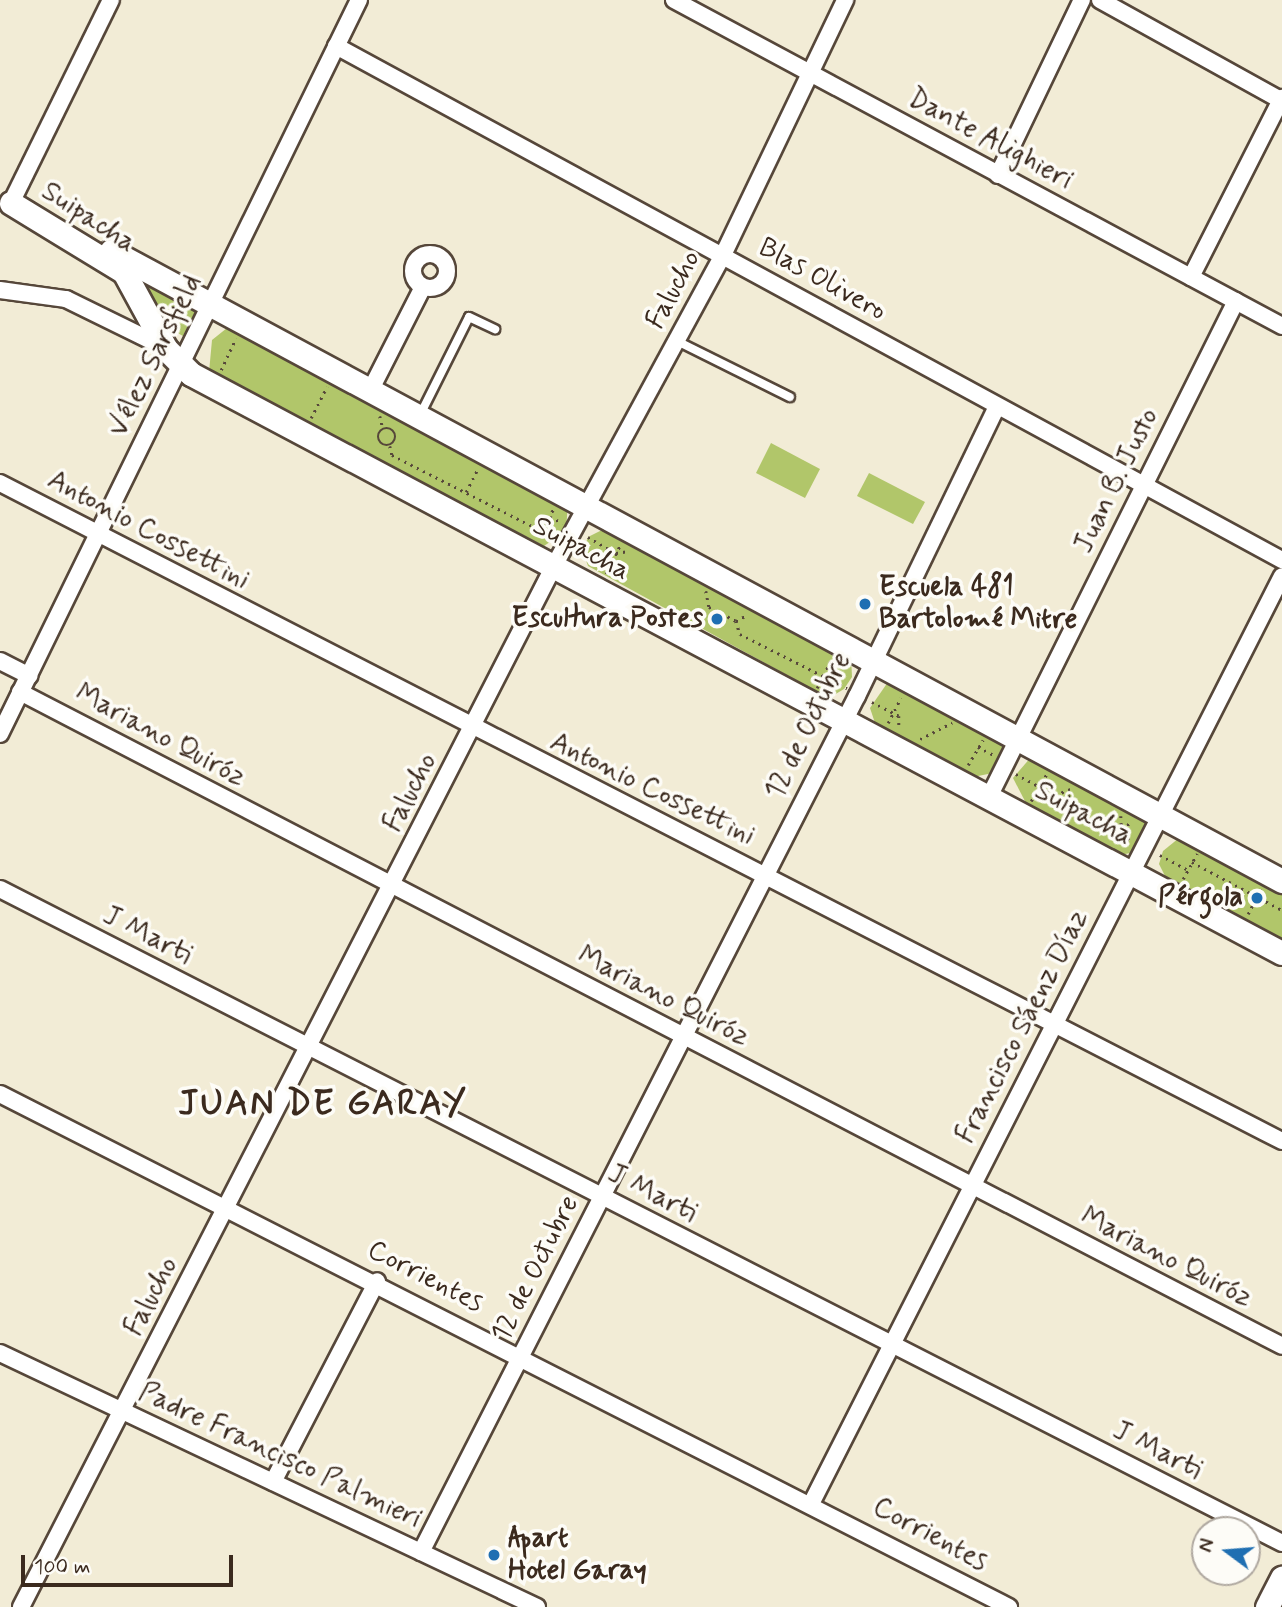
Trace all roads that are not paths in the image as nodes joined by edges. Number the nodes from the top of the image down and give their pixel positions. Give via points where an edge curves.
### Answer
1 (111, 0) edge
2 (359, 0) edge
3 (674, 0) edge
4 (845, 0) edge
5 (1082, 0) edge
6 (1100, 0) edge
7 (336, 46) junction
8 (808, 74) junction
9 (1282, 100) edge
10 (998, 175) junction
11 (6, 200) edge
12 (723, 255) junction
13 (1191, 276) junction
14 (423, 287) dead end
15 (0, 290) edge
16 (1236, 301) junction
17 (212, 303) junction
18 (1280, 320) edge
19 (495, 329) dead end
20 (677, 341) junction
21 (173, 356) junction
22 (371, 389) junction
23 (790, 397) dead end
24 (996, 408) junction
25 (419, 416) junction
26 (0, 483) edge
27 (1142, 487) junction
28 (590, 508) junction
29 (98, 535) junction
30 (1282, 560) edge
31 (552, 568) junction
32 (1282, 576) edge
33 (0, 661) edge
34 (869, 661) junction
35 (29, 676) junction
36 (20, 692) junction
37 (844, 721) junction
38 (472, 730) junction
39 (0, 734) edge
40 (1021, 738) junction
41 (989, 797) junction
42 (1162, 815) junction
43 (1132, 874) junction
44 (765, 876) junction
45 (1274, 881) edge
46 (393, 888) junction
47 (0, 890) edge
48 (1282, 953) edge
49 (1055, 1021) junction
50 (680, 1035) junction
51 (310, 1050) junction
52 (0, 1094) edge
53 (1282, 1141) edge
54 (970, 1188) junction
55 (602, 1198) junction
56 (228, 1208) junction
57 (377, 1281) junction
58 (890, 1346) junction
59 (1282, 1346) edge
60 (0, 1353) edge
61 (520, 1356) junction
62 (123, 1410) junction
63 (273, 1482) junction
64 (812, 1502) junction
65 (1282, 1543) edge
66 (421, 1552) junction
67 (1282, 1578) edge
68 (21, 1607) edge
69 (537, 1607) edge
70 (1009, 1607) edge
71 (1267, 1607) edge

1 - 11 street
2 - 7 street, Vélez Sarsfield
3 - 8 street, Dante Alighieri
4 - 8 street, Falucho
5 - 10 street
6 - 9 street
7 - 12 street, Blas Olivero
7 - 17 street, Vélez Sarsfield
8 - 10 street, Dante Alighieri
8 - 12 street, Falucho
9 - 13 street
10 - 13 street, Dante Alighieri
11 - 17 street, Suipacha
11 - 21 street, Suipacha via 124,272
12 - 20 street, Falucho
12 - 24 street, Blas Olivero
13 - 16 street, Dante Alighieri
14 - 22 street
15 - 21 street via 66,299 141,330
16 - 18 street, Dante Alighieri
16 - 27 street, Juan B. Justo
17 - 21 street, Vélez Sarsfield
17 - 22 street, Suipacha
19 - 25 lane via 470,317
20 - 23 lane
20 - 28 street, Falucho
21 - 29 street, Vélez Sarsfield
21 - 31 street, Suipacha
22 - 25 street, Suipacha
24 - 27 street, Blas Olivero
24 - 34 street, 12 de Octubre
25 - 28 street, Suipacha
26 - 29 street, Antonio Cossettini
27 - 30 street, Blas Olivero
27 - 40 street, Juan B. Justo
28 - 31 street, Falucho
28 - 34 street, Suipacha
29 - 35 street, Vélez Sarsfield
29 - 38 street, Antonio Cossettini
31 - 37 street, Suipacha
31 - 38 street, Falucho
32 - 42 street, Francisco Sáenz Díaz
33 - 35 street
34 - 37 street, 12 de Octubre
34 - 40 street, Suipacha via 983,732
35 - 36 street, Vélez Sarsfield
36 - 39 street, Vélez Sarsfield
36 - 46 street, Mariano Quiróz
37 - 41 street, Suipacha
37 - 44 street, 12 de Octubre
38 - 44 street, Antonio Cossettini
38 - 46 street, Falucho
40 - 41 street, Juan B. Justo
40 - 42 street, Suipacha
41 - 43 street, Suipacha
42 - 43 street, Francisco Sáenz Díaz
42 - 45 street, Suipacha
43 - 48 street, Suipacha
43 - 49 street, Francisco Sáenz Díaz
44 - 49 street, Antonio Cossettini
44 - 50 street, 12 de Octubre
46 - 50 street, Mariano Quiróz
46 - 51 street, Falucho
47 - 51 street, J Marti
49 - 53 street, Antonio Cossettini
49 - 54 street, Francisco Sáenz Díaz
50 - 54 street, Mariano Quiróz
50 - 55 street, 12 de Octubre
51 - 55 street, J Marti
51 - 56 street, Falucho
52 - 56 street, Corrientes
54 - 58 street, Francisco Sáenz Díaz
54 - 59 street, Mariano Quiróz
55 - 58 street, J Marti
55 - 61 street, 12 de Octubre
56 - 57 street, Corrientes
56 - 62 street, Falucho
57 - 61 street, Corrientes
57 - 63 street
58 - 64 street, Francisco Sáenz Díaz
58 - 65 street, J Marti
60 - 62 street, Padre Francisco Palmieri
61 - 64 street, Corrientes
61 - 66 street, 12 de Octubre
62 - 63 street, Padre Francisco Palmieri
62 - 68 street, Falucho
63 - 66 street, Padre Francisco Palmieri
64 - 70 street, Corrientes
66 - 69 street, Padre Francisco Palmieri
67 - 71 street

